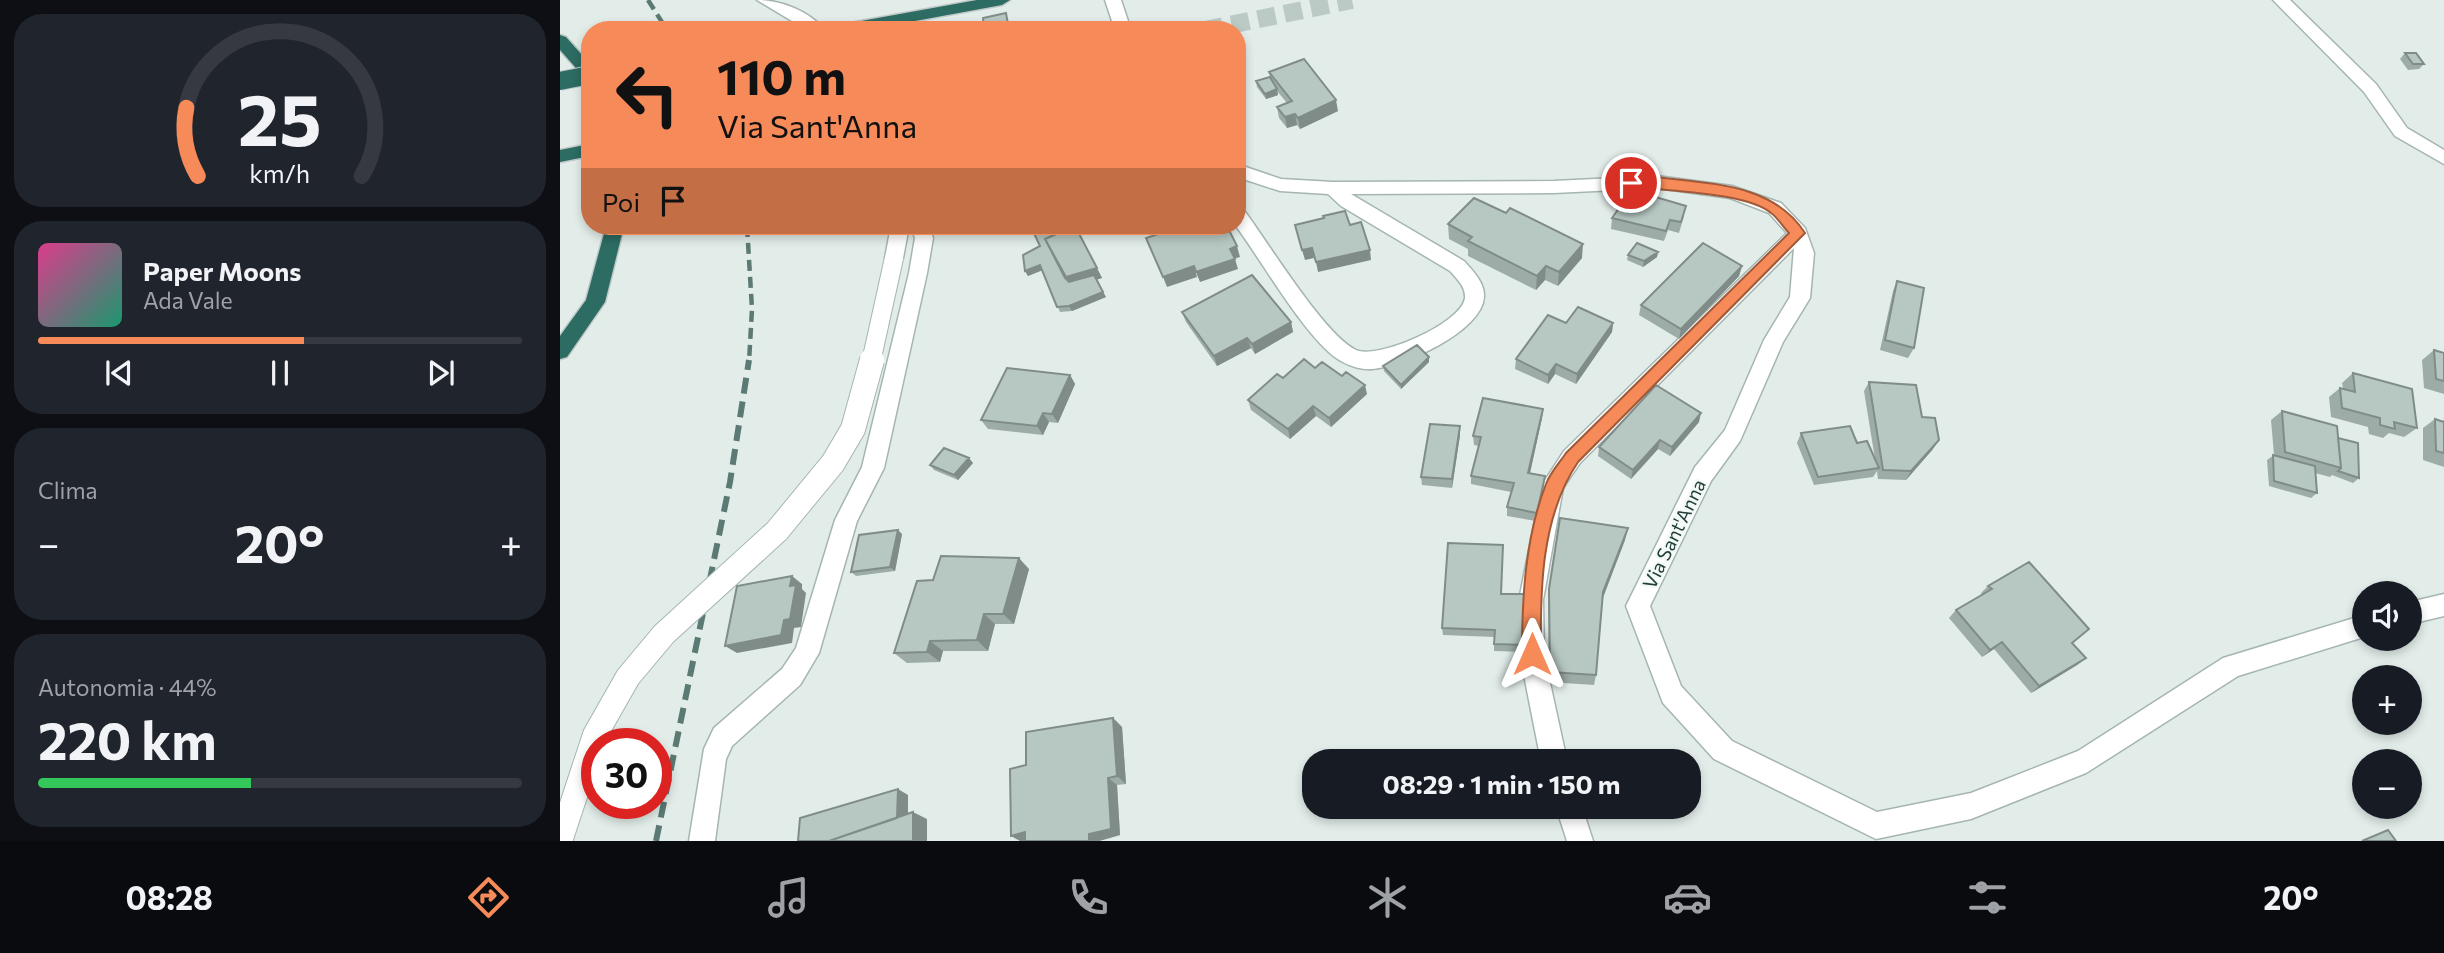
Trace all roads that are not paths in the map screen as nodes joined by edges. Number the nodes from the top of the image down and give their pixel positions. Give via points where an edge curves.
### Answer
1 (765, 0) edge
2 (1002, 0) edge
3 (1113, 0) edge
4 (2281, 0) edge
5 (806, 21) edge
6 (888, 21) edge
7 (1120, 21) edge
8 (560, 40) edge
9 (581, 64) edge
10 (581, 77) edge
11 (560, 81) edge
12 (581, 152) edge
13 (560, 156) edge
14 (2444, 158) edge
15 (1246, 173) edge
16 (1333, 188) junction
17 (1246, 227) edge
18 (1798, 233) junction
19 (613, 235) edge
20 (898, 235) edge
21 (923, 235) edge
22 (560, 351) edge
23 (2444, 605) edge
24 (2422, 611) edge
25 (2352, 630) edge
26 (1552, 749) edge
27 (1573, 819) edge
28 (560, 841) edge
29 (702, 841) edge
30 (1580, 841) edge

1 - 5 street
2 - 6 highway
3 - 7 street
4 - 14 street via 2370,88 2402,132
8 - 9 highway
10 - 11 highway, bridge
12 - 13 highway
15 - 16 street via 1280,185
16 - 17 street via 1472,279 1472,306 1462,324 1374,362 1360,360 1341,351 1322,333
16 - 18 street via 1657,182 1732,192 1775,208
18 - 25 street, Via Sant'Anna via 1805,253 1800,298 1774,340 1733,435 1703,474 1638,607 1672,694 1723,750 1876,826 1971,806 2073,765 2232,666
18 - 26 street via 1572,457 1553,485 1531,600 1532,654
19 - 22 highway via 596,302
20 - 28 street, bridge via 853,429 833,463 777,531 664,634 628,677 595,735
21 - 29 street via 900,366 873,468 846,520 807,653 791,677 723,737 713,758
23 - 24 street
27 - 30 street

